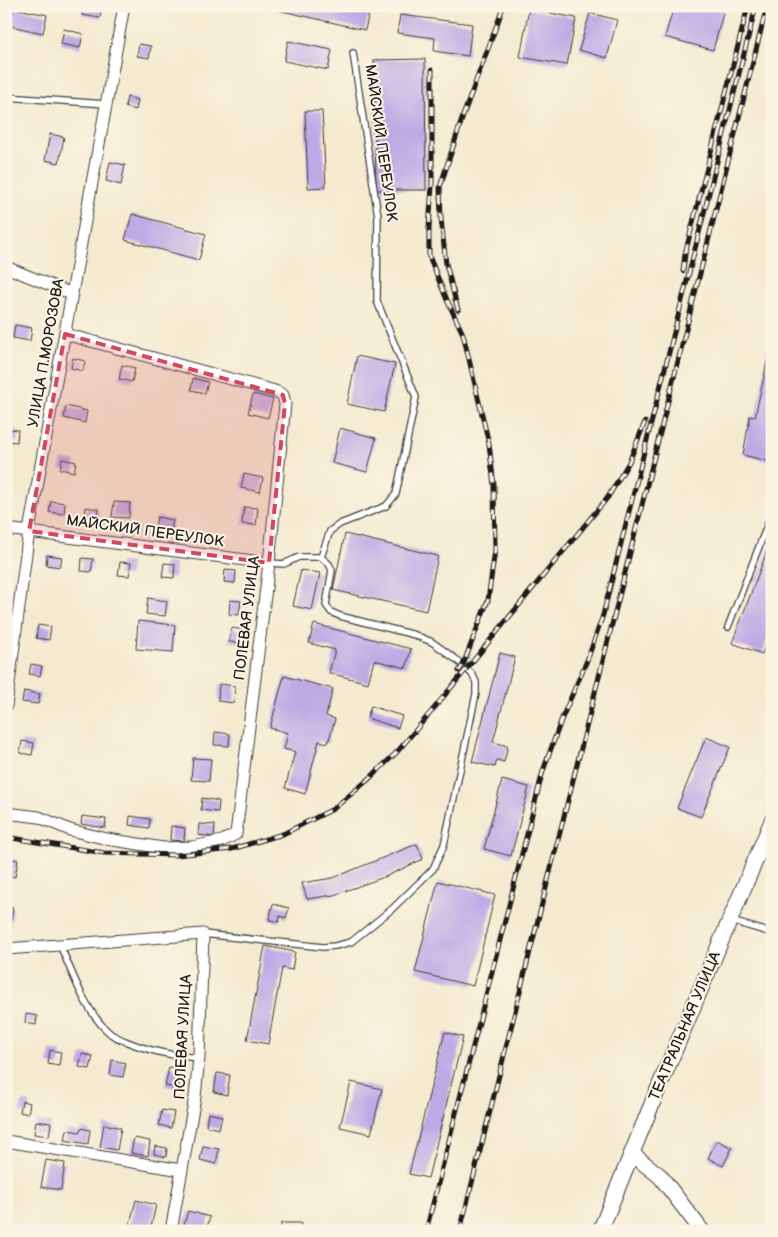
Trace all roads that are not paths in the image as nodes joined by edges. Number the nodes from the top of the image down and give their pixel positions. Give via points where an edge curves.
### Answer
1 (124, 6) edge
2 (353, 53) dead end
3 (6, 97) edge
4 (106, 104) junction
5 (6, 267) edge
6 (72, 294) junction
7 (65, 334) junction
8 (772, 513) edge
9 (6, 528) edge
10 (29, 531) junction
11 (321, 557) junction
12 (268, 563) junction
13 (728, 627) dead end
14 (6, 706) edge
15 (6, 813) edge
16 (772, 821) edge
17 (730, 920) junction
18 (772, 933) edge
19 (203, 934) junction
20 (60, 945) junction
21 (6, 949) edge
22 (199, 1058) junction
23 (6, 1140) edge
24 (632, 1154) junction
25 (182, 1170) junction
26 (171, 1231) edge
27 (600, 1231) edge
28 (702, 1231) edge

1 - 4 street, УЛИЦА П.МОРОЗОВА
2 - 11 lane, МАЙСКИЙ ПЕРЕУЛОК via 378,216 377,301 416,397 396,494 386,506 330,531
3 - 4 lane
4 - 6 street, УЛИЦА П.МОРОЗОВА
5 - 6 street
6 - 7 street, УЛИЦА П.МОРОЗОВА
7 - 10 street, УЛИЦА П.МОРОЗОВА
7 - 12 street, ПОЛЕВАЯ УЛИЦА via 283,395 286,404
8 - 13 lane
9 - 10 street, МАЙСКИЙ ПЕРЕУЛОК
10 - 12 street, МАЙСКИЙ ПЕРЕУЛОК
10 - 14 street, УЛИЦА П.МОРОЗОВА
11 - 12 lane, МАЙСКИЙ ПЕРЕУЛОК via 299,557 284,564
11 - 19 lane via 332,570 326,605 331,612 432,642 467,669 476,682 444,845 433,869 392,909 351,942 322,948
12 - 15 street, ПОЛЕВАЯ УЛИЦА via 236,834 222,841 192,847 163,848 107,840 70,830 40,817
16 - 17 main road, ТЕАТРАЛЬНАЯ УЛИЦА
17 - 18 lane
17 - 24 main road, ТЕАТРАЛЬНАЯ УЛИЦА
19 - 20 street
19 - 22 street, ПОЛЕВАЯ УЛИЦА
20 - 21 street
20 - 22 lane via 93,1014 112,1035 143,1049
22 - 25 street, ПОЛЕВАЯ УЛИЦА via 196,1097
23 - 25 street
24 - 27 main road, ТЕАТРАЛЬНАЯ УЛИЦА
24 - 28 main road via 660,1176
25 - 26 street, ПОЛЕВАЯ УЛИЦА

